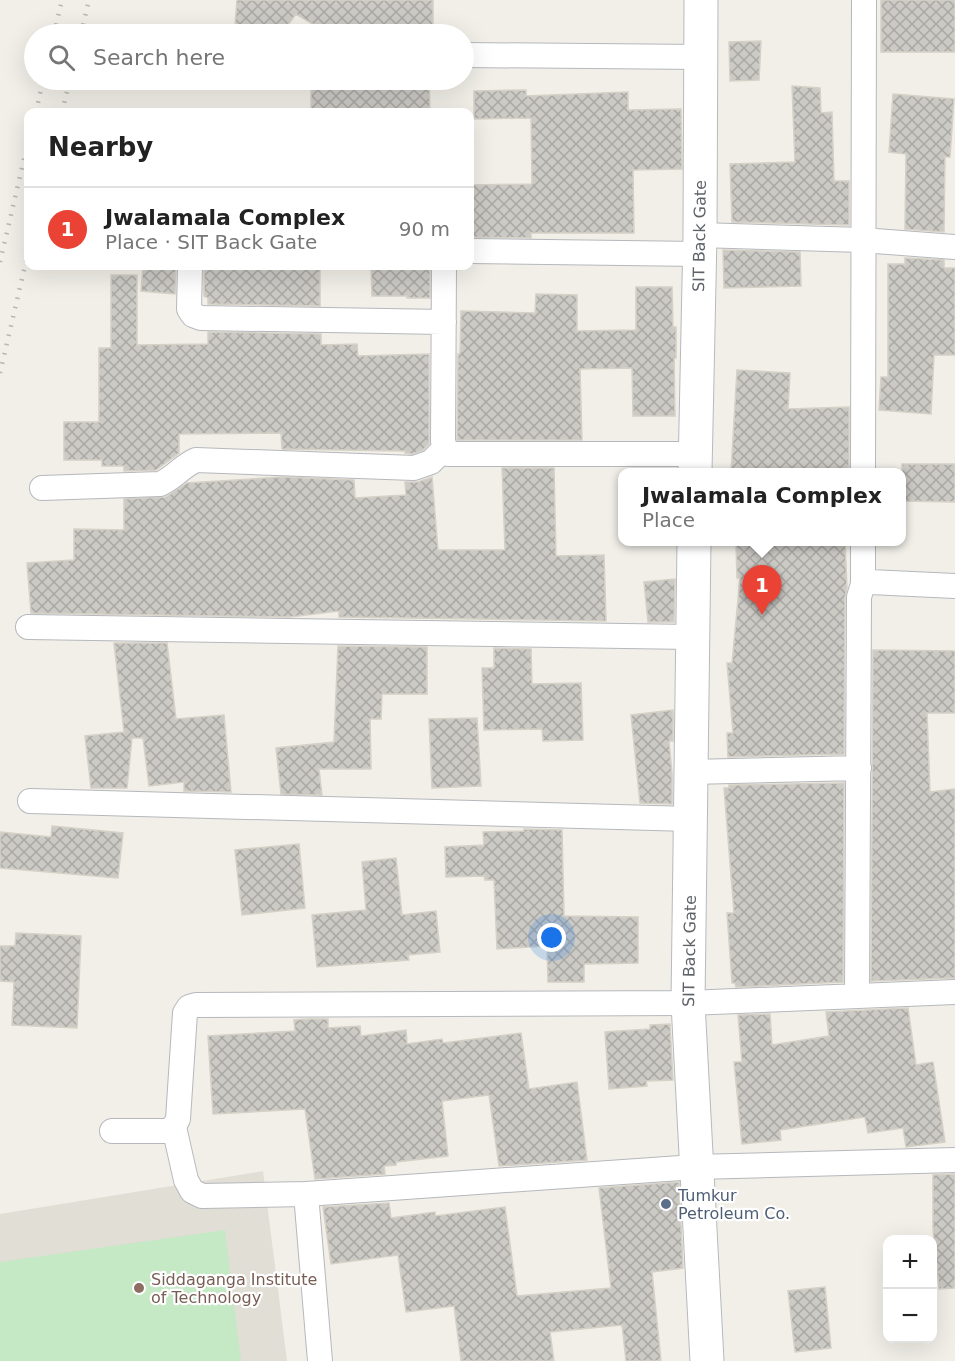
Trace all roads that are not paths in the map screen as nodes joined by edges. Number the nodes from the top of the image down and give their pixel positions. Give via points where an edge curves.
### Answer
1 (701, 0) edge
2 (864, 0) edge
3 (474, 55) edge
4 (701, 57) junction
5 (862, 240) junction
6 (699, 245) junction
7 (955, 247) edge
8 (474, 251) edge
9 (190, 270) edge
10 (444, 270) edge
11 (444, 322) junction
12 (444, 448) junction
13 (696, 463) edge
14 (863, 468) edge
15 (42, 488) dead end
16 (694, 546) edge
17 (863, 546) edge
18 (863, 584) junction
19 (955, 586) edge
20 (28, 627) dead end
21 (692, 637) junction
22 (859, 768) junction
23 (690, 772) junction
24 (30, 801) dead end
25 (690, 819) junction
26 (955, 992) edge
27 (857, 995) junction
28 (687, 1003) junction
29 (174, 1127) junction
30 (112, 1131) dead end
31 (955, 1160) edge
32 (695, 1167) junction
33 (306, 1194) junction
34 (320, 1361) edge
35 (707, 1361) edge

1 - 4 street, SIT Back Gate
2 - 5 street
3 - 4 street
4 - 6 street, SIT Back Gate
5 - 6 street
5 - 7 street
5 - 14 street
6 - 8 street
6 - 13 street, SIT Back Gate
9 - 11 street via 189,309 201,318
10 - 11 street
11 - 12 street
12 - 13 street via 449,454
12 - 15 street via 431,462 414,468 196,460 160,484
16 - 21 street, SIT Back Gate
17 - 18 street
18 - 19 street
18 - 22 street via 859,597
20 - 21 street
21 - 23 street, SIT Back Gate
22 - 23 street
22 - 27 street
23 - 25 street, SIT Back Gate
24 - 25 street
25 - 28 street, SIT Back Gate
26 - 27 street
27 - 28 street
28 - 29 street via 196,1005 184,1013 178,1119
28 - 32 street, SIT Back Gate
29 - 30 street via 167,1131
29 - 33 street via 192,1191 202,1196
31 - 32 street
32 - 33 street
32 - 35 street, SIT Back Gate
33 - 34 street

